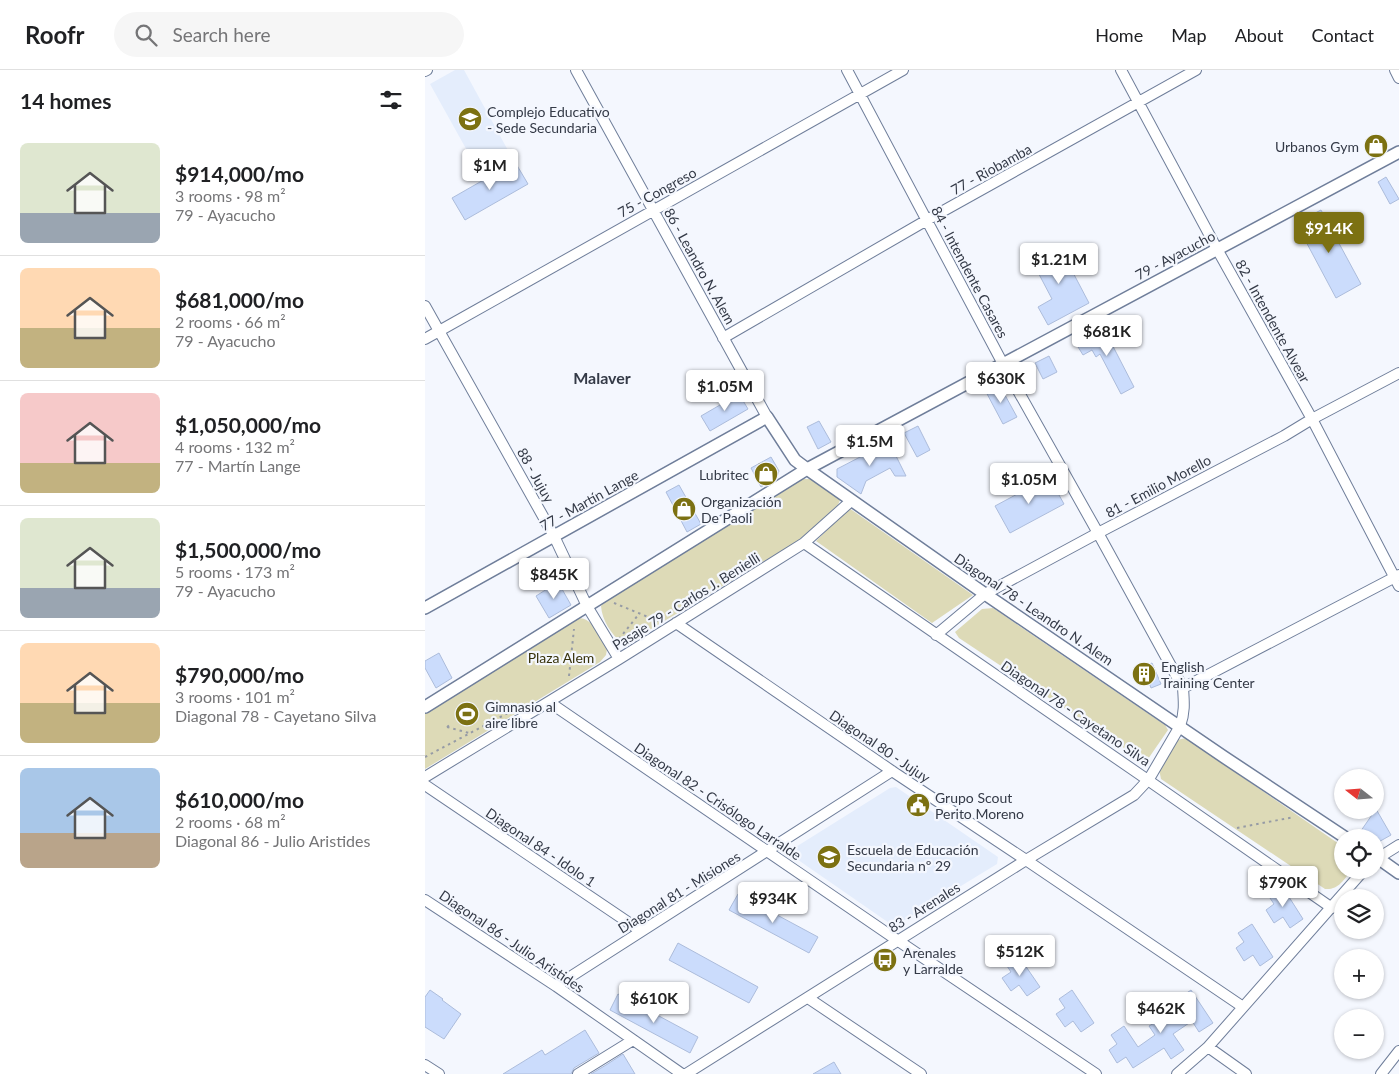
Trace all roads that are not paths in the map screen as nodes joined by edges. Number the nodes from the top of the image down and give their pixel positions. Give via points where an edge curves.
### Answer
1 (576, 70) edge
2 (847, 70) edge
3 (903, 70) edge
4 (1121, 70) edge
5 (1196, 70) edge
6 (1395, 70) edge
7 (1399, 78) edge
8 (860, 94) junction
9 (1138, 102) junction
10 (1399, 152) edge
11 (653, 210) junction
12 (927, 220) junction
13 (1217, 249) junction
14 (425, 306) edge
15 (439, 331) junction
16 (723, 338) junction
17 (425, 339) edge
18 (1003, 364) junction
19 (1399, 373) edge
20 (767, 417) junction
21 (1311, 419) junction
22 (807, 469) junction
23 (851, 500) junction
24 (1098, 533) junction
25 (554, 536) junction
26 (805, 542) junction
27 (1398, 580) edge
28 (985, 594) junction
29 (587, 606) junction
30 (425, 608) edge
31 (676, 623) junction
32 (936, 635) junction
33 (619, 660) junction
34 (1183, 688) junction
35 (549, 702) junction
36 (425, 707) edge
37 (1180, 726) junction
38 (892, 771) junction
39 (425, 777) edge
40 (1149, 779) junction
41 (425, 785) edge
42 (1334, 831) edge
43 (1399, 845) edge
44 (768, 852) junction
45 (1384, 853) edge
46 (1026, 860) junction
47 (1384, 863) edge
48 (1399, 873) edge
49 (1356, 879) edge
50 (425, 900) edge
51 (1332, 908) junction
52 (641, 932) junction
53 (897, 940) junction
54 (556, 986) junction
55 (808, 998) junction
56 (1243, 1007) junction
57 (633, 1040) junction
58 (1208, 1047) junction
59 (1399, 1051) edge
60 (425, 1065) edge
61 (439, 1074) edge
62 (578, 1074) edge
63 (682, 1074) edge
64 (686, 1074) edge
65 (921, 1074) edge
66 (1096, 1074) edge
67 (1177, 1074) edge
68 (1246, 1074) edge
69 (1381, 1074) edge

1 - 11 street, 86 - Leandro N. Alem
2 - 8 street, 84 - Intendente Casares
3 - 8 street, 75 - Congreso
4 - 9 street, 82 - Intendente Alvear
5 - 9 street, 77 - Riobamba
6 - 7 street
8 - 11 street, 75 - Congreso
8 - 12 street, 84 - Intendente Casares
9 - 12 street, 77 - Riobamba
9 - 13 street, 82 - Intendente Alvear
10 - 13 street, 79 - Ayacucho
11 - 15 street, 75 - Congreso
11 - 16 street, 86 - Leandro N. Alem
12 - 16 street, 77 - Riobamba
12 - 18 street, 84 - Intendente Casares
13 - 18 street, 79 - Ayacucho
13 - 21 street, 82 - Intendente Alvear
14 - 15 street, 88 - Jujuy
15 - 17 street, 75 - Congreso
15 - 25 street, 88 - Jujuy
16 - 20 street, 86 - Leandro N. Alem
18 - 22 street, 79 - Ayacucho
18 - 24 street, 84 - Intendente Casares
19 - 21 street, 81 - Emilio Morello
20 - 22 street, 86 - Leandro N. Alem via 795,460
20 - 25 street, 77 - Martín Lange
21 - 24 street, 81 - Emilio Morello
21 - 27 street, 82 - Intendente Alvear
22 - 23 street, Diagonal 78 - Leandro N. Alem
22 - 29 street, 79 - Ayacucho
23 - 26 street, Pasaje 79 - Carlos J. Benielli
23 - 28 street, Diagonal 78 - Leandro N. Alem
24 - 28 street, 81 - Emilio Morello
24 - 34 street, 84 - Intendente Casares
25 - 29 street, 88 - Jujuy
25 - 30 street, 77 - Martín Lange
26 - 31 street, Pasaje 79 - Carlos J. Benielli
26 - 32 street, Diagonal 78 - Cayetano Silva
27 - 34 street
28 - 32 street, 81 - Emilio Morello
28 - 37 street, Diagonal 78 - Leandro N. Alem
29 - 33 street, 88 - Jujuy
29 - 36 street, 79 - Ayacucho
31 - 33 street, Pasaje 79 - Carlos J. Benielli
31 - 38 street, Diagonal 80 - Jujuy
32 - 40 street, Diagonal 78 - Cayetano Silva
33 - 35 street, Pasaje 79 - Carlos J. Benielli
34 - 37 street, 84 - Intendente Casares via 1185,706
35 - 39 street, Pasaje 79 - Carlos J. Benielli
35 - 44 street, Diagonal 82 - Crisólogo Larralde
37 - 40 street, 83 - Arenales
37 - 42 street, Diagonal 78 - Leandro N. Alem
38 - 44 street, Diagonal 81 - Misiones
38 - 46 street, Diagonal 80 - Jujuy
40 - 46 street, 83 - Arenales via 1134,795
40 - 51 street, Diagonal 78 - Cayetano Silva
41 - 52 street, Diagonal 84 - Idolo 1
43 - 45 street
44 - 52 street, Diagonal 81 - Misiones
44 - 53 street, Diagonal 82 - Crisólogo Larralde
46 - 53 street, 83 - Arenales
46 - 56 street, Diagonal 80 - Jujuy
47 - 48 street
49 - 51 street
50 - 54 street, Diagonal 86 - Julio Aristides
51 - 56 street
52 - 54 street, Diagonal 81 - Misiones
53 - 55 street, 83 - Arenales
53 - 66 street, Diagonal 82 - Crisólogo Larralde
54 - 57 street, Diagonal 86 - Julio Aristides
55 - 64 street, 83 - Arenales
55 - 65 street
56 - 58 street
57 - 62 street
57 - 63 street, Diagonal 86 - Julio Aristides
58 - 67 street
58 - 68 street
59 - 69 street
60 - 61 street

